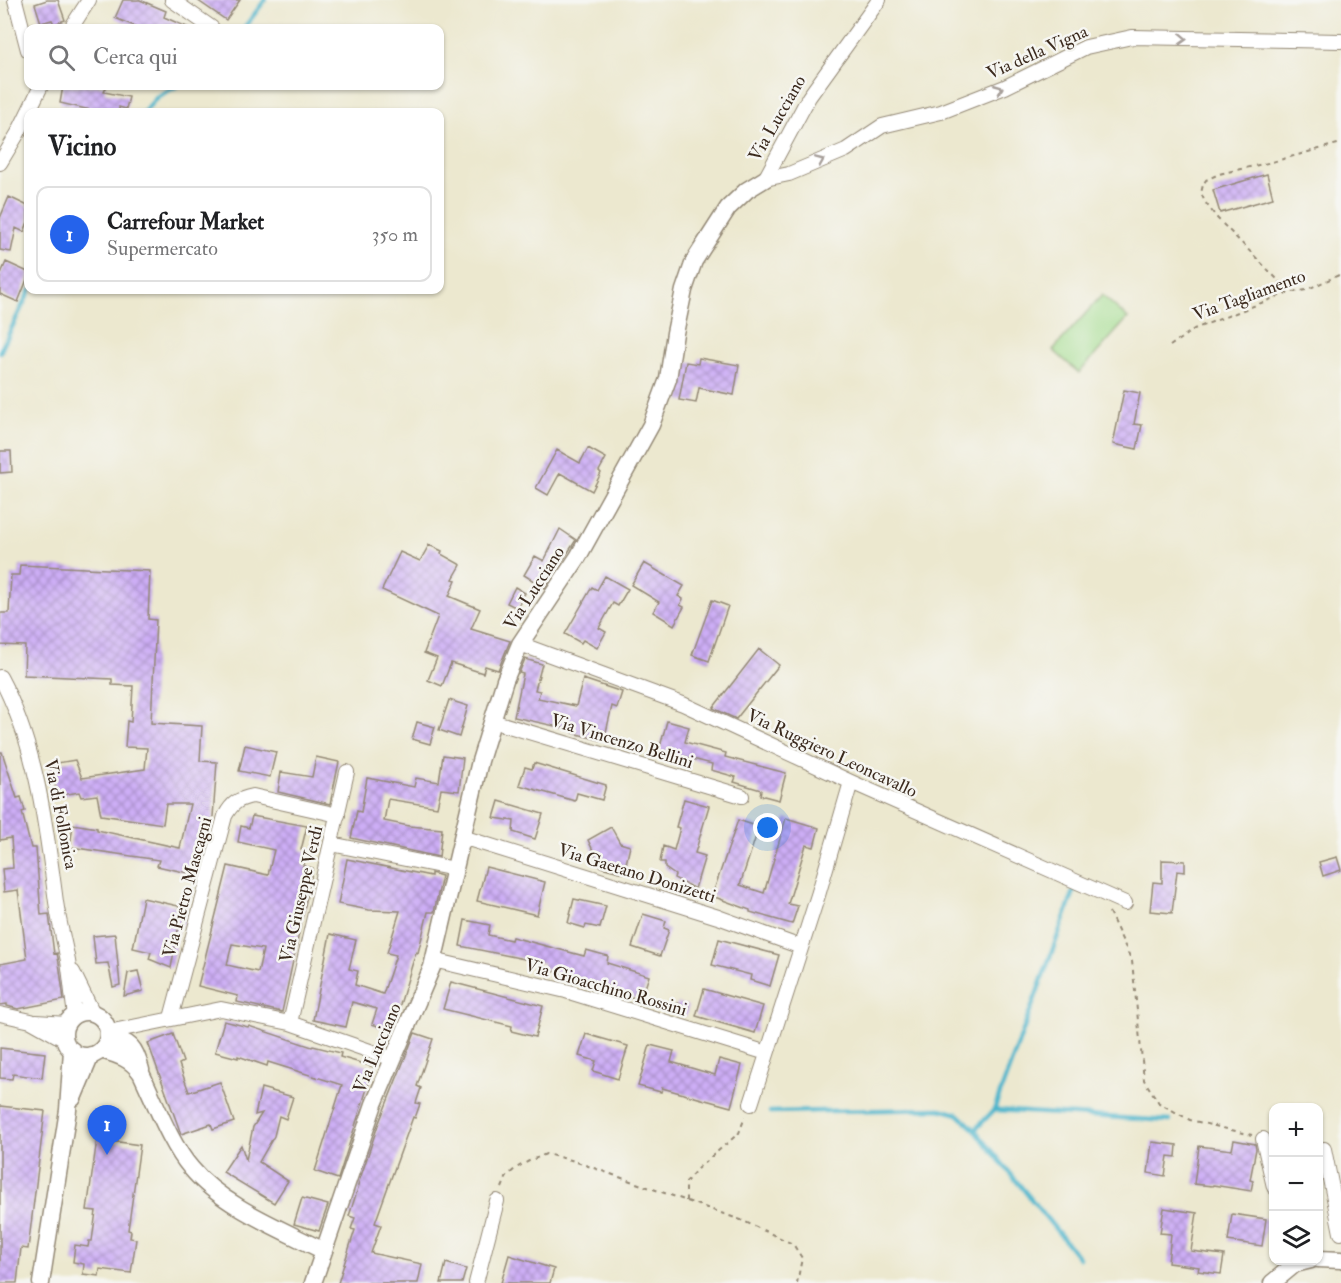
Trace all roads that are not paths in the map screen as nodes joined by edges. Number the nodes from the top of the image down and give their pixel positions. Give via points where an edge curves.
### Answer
1 (15, 0) edge
2 (89, 0) edge
3 (172, 0) edge
4 (879, 0) edge
5 (74, 24) edge
6 (206, 24) edge
7 (24, 35) edge
8 (1341, 41) edge
9 (38, 90) edge
10 (29, 108) edge
11 (24, 120) edge
12 (0, 163) edge
13 (765, 179) junction
14 (520, 644) junction
15 (0, 677) edge
16 (492, 721) junction
17 (347, 772) dead end
18 (850, 782) junction
19 (742, 796) dead end
20 (338, 815) junction
21 (462, 837) junction
22 (331, 844) junction
23 (455, 869) junction
24 (1125, 903) dead end
25 (801, 947) junction
26 (434, 960) junction
27 (68, 962) junction
28 (93, 1013) junction
29 (0, 1014) edge
30 (171, 1018) junction
31 (290, 1023) junction
32 (70, 1032) junction
33 (102, 1043) junction
34 (767, 1053) junction
35 (393, 1059) junction
36 (751, 1104) road end
37 (68, 1110) junction
38 (1263, 1139) road end
39 (1324, 1149) dead end
40 (1269, 1165) edge
41 (497, 1201) road end
42 (1341, 1233) edge
43 (324, 1251) junction
44 (1323, 1259) edge
45 (1341, 1260) edge
46 (1290, 1265) edge
47 (40, 1283) edge
48 (313, 1283) edge
49 (476, 1283) edge
50 (1272, 1283) edge

1 - 7 street
2 - 5 street
3 - 6 street
4 - 13 street, Via Lucciano via 809,97
13 -> 8 street, Via della Vigna via 789,174 846,150 882,126 941,112 1005,87 1086,47 1132,37
9 - 10 street
11 - 12 street
13 - 14 street, Via Lucciano via 728,208 694,261 677,323 668,380 651,425 578,557
14 - 16 street, Via Lucciano
14 - 18 street, Via Ruggiero Leoncavallo via 683,704
15 - 27 street, Via di Follonica via 30,754 50,846
16 - 19 street, Via Vincenzo Bellini
16 - 21 street, Via Lucciano
17 - 20 street, Via Giuseppe Verdi
18 - 24 street, Via Ruggiero Leoncavallo
18 - 25 street
20 - 22 street, Via Giuseppe Verdi
20 - 30 street, Via Pietro Mascagni via 253,796 231,805
21 - 23 street, Via Lucciano
21 - 25 street, Via Gaetano Donizetti
22 - 23 street
22 - 31 street, Via Giuseppe Verdi
23 - 26 street, Via Lucciano
25 - 34 street
26 - 34 street, Via Gioacchino Rossini via 566,991
26 - 35 street, Via Lucciano
27 - 28 street, Via di Follonica
27 - 32 street, Via di Follonica
28 - 32 street via 82,1012
28 - 33 street via 105,1022
29 - 32 street
30 - 31 street via 220,1009
30 - 33 street
31 - 35 street
32 - 33 street via 81,1055
32 - 37 street
33 - 37 street
33 - 43 street via 129,1059 141,1073 176,1145 207,1186
34 - 36 street
35 - 43 street, Via Lucciano
37 - 47 street
38 - 40 street
39 - 42 street
41 - 49 street
43 - 48 street, Via Lucciano
44 - 45 street
46 - 50 street

